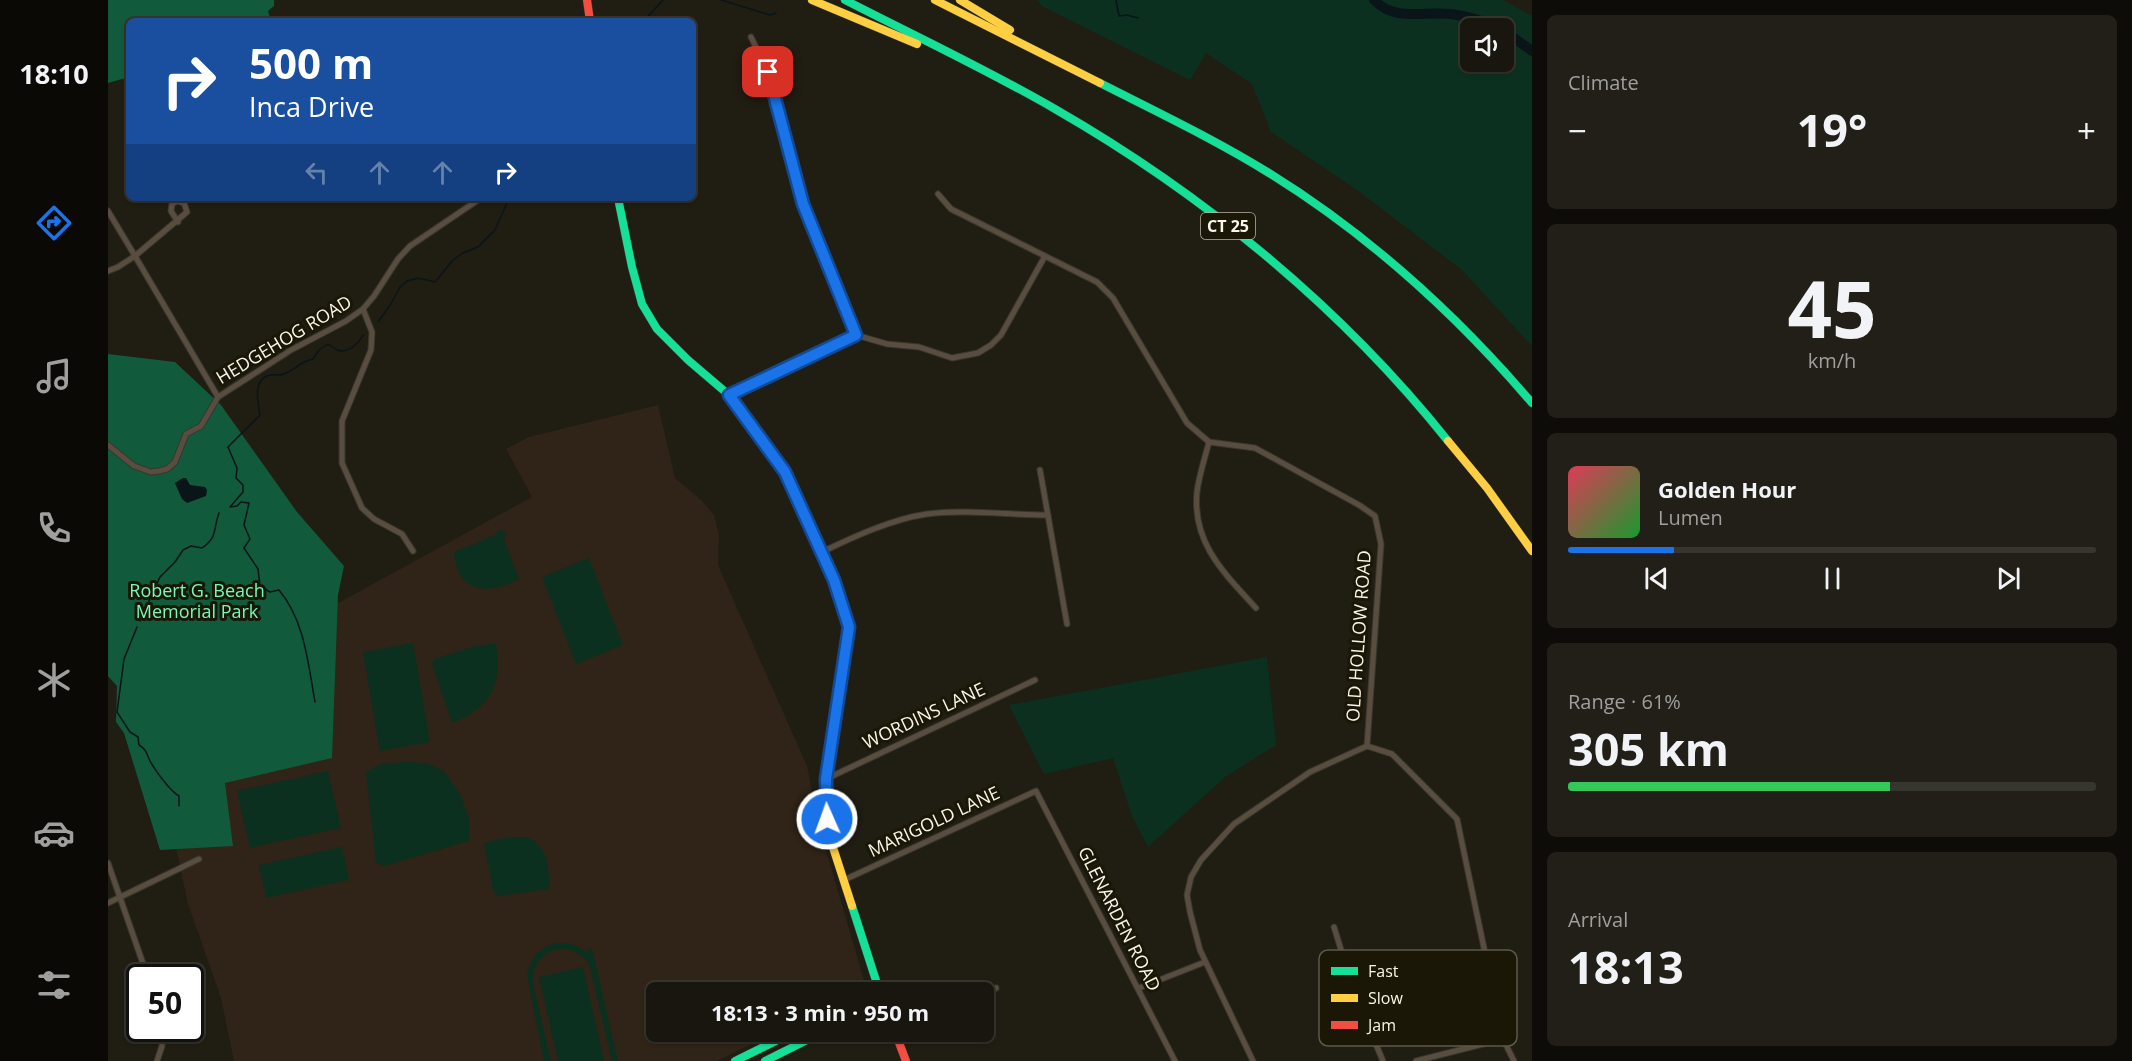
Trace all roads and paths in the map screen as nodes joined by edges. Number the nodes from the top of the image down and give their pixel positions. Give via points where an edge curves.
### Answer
1 (587, 0) edge
2 (812, 0) edge
3 (844, 0) edge
4 (935, 0) edge
5 (960, 0) edge
6 (590, 18) edge
7 (751, 38) dead end
8 (1092, 79) junction
9 (1005, 81) junction
10 (938, 194) dead end
11 (477, 201) edge
12 (619, 201) edge
13 (108, 211) edge
14 (178, 222) dead end
15 (135, 256) junction
16 (1045, 256) junction
17 (108, 271) edge
18 (363, 309) junction
19 (856, 335) junction
20 (729, 395) junction
21 (218, 398) junction
22 (1532, 403) edge
23 (1209, 442) junction
24 (108, 445) edge
25 (1040, 470) dead end
26 (1048, 515) junction
27 (413, 551) dead end
28 (1532, 551) edge
29 (822, 552) junction
30 (1256, 608) dead end
31 (1067, 624) dead end
32 (1035, 680) dead end
33 (1367, 746) junction
34 (826, 779) junction
35 (1036, 790) joint
36 (199, 859) dead end
37 (108, 863) edge
38 (844, 880) junction
39 (121, 897) junction
40 (108, 903) edge
41 (1334, 927) dead end
42 (1341, 950) edge
43 (1484, 950) edge
44 (1205, 962) junction
45 (143, 964) edge
46 (874, 982) edge
47 (1139, 988) junction
48 (162, 1042) edge
49 (774, 1042) edge
50 (803, 1042) edge
51 (901, 1042) edge
52 (1377, 1046) edge
53 (1475, 1046) edge
54 (1506, 1046) edge
55 (157, 1061) edge
56 (735, 1061) edge
57 (765, 1061) edge
58 (906, 1061) edge
59 (1174, 1061) edge
60 (1253, 1061) edge
61 (1383, 1061) edge
62 (1416, 1061) edge
63 (1514, 1061) edge

1 - 6 main road
2 - 9 main road
3 - 9 main road, CT 25
4 - 8 main road
5 - 8 main road
7 - 19 street via 768,72 803,204
8 - 22 main road via 1233,152 1328,212 1440,304
9 - 28 main road, CT 25 via 1161,176 1305,290 1432,421
10 - 16 street via 951,209
11 - 18 street, HEDGEHOG ROAD via 410,246
12 - 20 main road via 645,309 657,329
13 - 15 street
14 - 15 street
15 - 17 street
15 - 21 street
16 - 19 street via 1001,335 978,353 952,358 919,347 887,344
16 - 23 street via 1097,282 1113,298 1182,415
18 - 21 street, HEDGEHOG ROAD
18 - 27 street via 372,332 371,350 342,421 342,463 362,508 402,534
19 - 20 street
20 - 29 main road via 785,472
21 - 24 street, HEDGEHOG ROAD via 201,426 186,434 175,462 164,469 142,470
23 - 30 street via 1197,490 1200,532 1215,560
23 - 33 street, OLD HOLLOW ROAD via 1255,448 1375,516 1380,544
25 - 26 street
26 - 29 street via 925,514 867,532
26 - 31 street
29 - 34 main road via 849,627
32 - 34 street, WORDINS LANE
33 - 43 street via 1392,754 1457,819
33 - 44 street via 1295,781 1234,824 1201,860 1187,895 1193,929
34 - 38 main road via 828,832
35 - 38 street, MARIGOLD LANE
35 - 47 street, GLENARDEN ROAD
36 - 39 street
37 - 39 street
38 - 46 main road
39 - 40 street
39 - 45 street
41 - 42 street
44 - 47 street
44 - 60 street
47 - 59 street, GLENARDEN ROAD
48 - 55 street
49 - 56 main road
50 - 57 main road
51 - 58 main road
52 - 61 street
53 - 62 street
54 - 63 street

